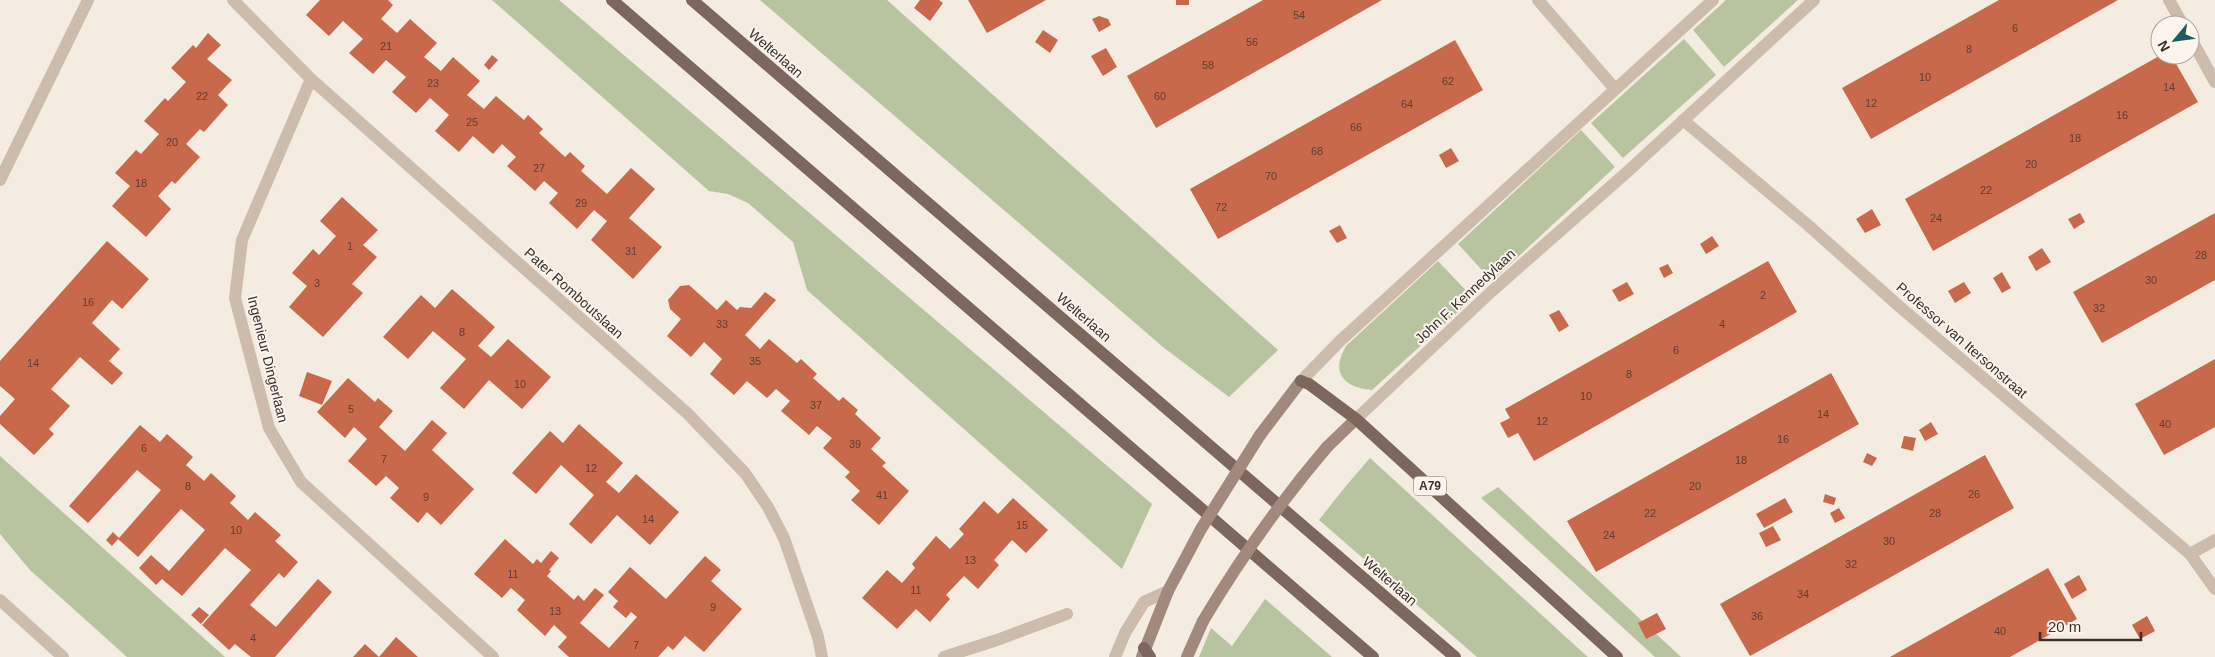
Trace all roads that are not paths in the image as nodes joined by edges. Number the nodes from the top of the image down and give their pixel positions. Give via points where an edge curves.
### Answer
1 (88, 0) edge
2 (233, 0) edge
3 (612, 0) edge
4 (692, 0) edge
5 (1538, 0) edge
6 (1713, 0) edge
7 (1814, 0) edge
8 (2169, 0) edge
9 (2177, 15) edge
10 (2200, 55) edge
11 (311, 79) junction
12 (2215, 82) edge
13 (1616, 89) junction
14 (1684, 120) junction
15 (0, 180) edge
16 (1301, 382) junction
17 (1356, 419) junction
18 (2215, 540) edge
19 (2190, 554) junction
20 (2215, 589) edge
21 (1168, 591) junction
22 (0, 600) edge
23 (1067, 614) dead end
24 (1145, 654) edge
25 (63, 657) edge
26 (493, 657) edge
27 (822, 657) edge
28 (944, 657) edge
29 (1115, 657) edge
30 (1187, 657) edge
31 (1373, 657) edge
32 (1455, 657) edge
33 (1618, 657) edge

1 - 15 street
2 - 11 street, Pater Romboutslaan
3 - 31 main road
4 - 32 main road, Welterlaan
5 - 13 street
6 - 13 street
7 - 14 street, John F. Kennedylaan
8 - 9 street
10 - 12 street
11 - 26 street, Ingenieur Dingerlaan via 242,240 237,279 235,298 269,428 301,482
11 - 27 street, Pater Romboutslaan via 687,413 745,473 784,538
13 - 16 street via 1340,341
14 - 17 street, John F. Kennedylaan via 1492,290
14 - 19 street, Professor van Itersonstraat
16 - 17 main road, A79 via 1309,384
16 - 21 main road, bridge via 1234,474
17 - 30 main road, John F. Kennedylaan, bridge via 1327,447 1261,530 1203,621
17 - 33 main road, A79
18 - 19 street
19 - 20 street, Professor van Itersonstraat
21 - 24 main road
21 - 29 street via 1144,602 1124,633
22 - 25 street
23 - 28 street

